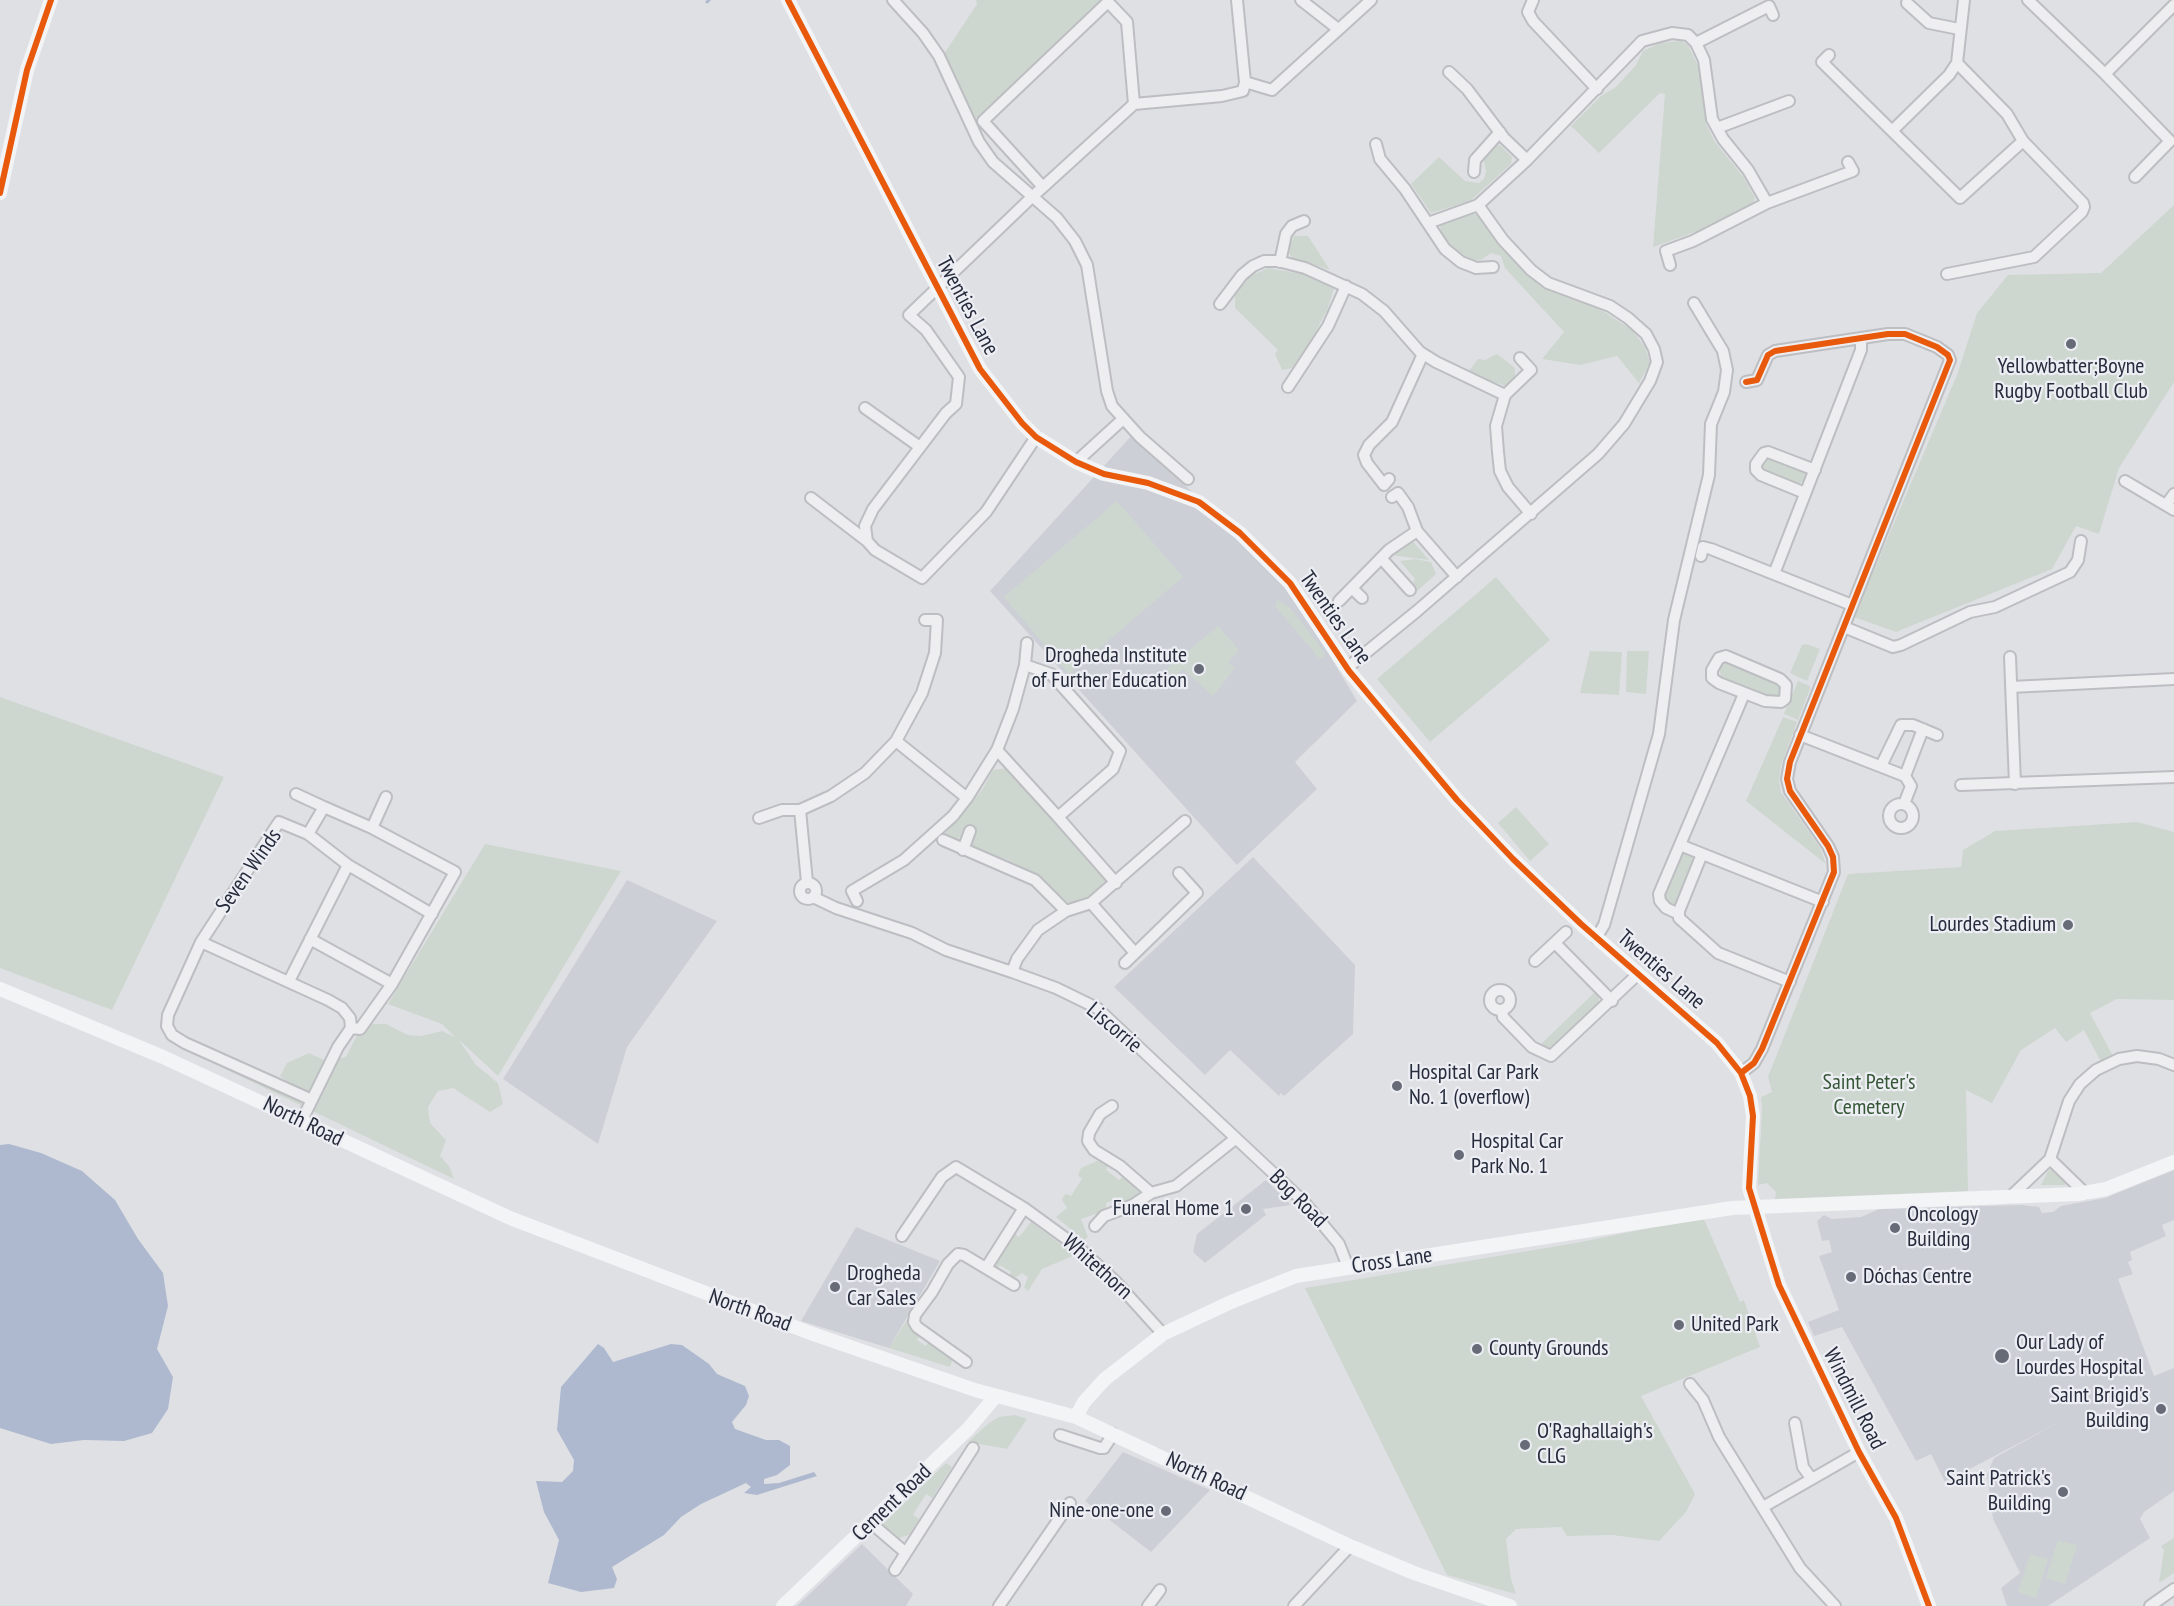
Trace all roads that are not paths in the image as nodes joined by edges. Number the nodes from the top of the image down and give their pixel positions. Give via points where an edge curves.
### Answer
1 (51, 0) edge
2 (788, 0) edge
3 (893, 0) edge
4 (1237, 0) edge
5 (1301, 0) edge
6 (1371, 0) edge
7 (1533, 0) edge
8 (1964, 0) edge
9 (2028, 0) edge
10 (1907, 3) dead end
11 (2174, 5) edge
12 (1773, 15) dead end
13 (1338, 29) junction
14 (1959, 29) junction
15 (1696, 43) junction
16 (1829, 55) dead end
17 (1957, 63) junction
18 (1449, 72) dead end
19 (2105, 74) junction
20 (1245, 82) junction
21 (1597, 89) junction
22 (1789, 101) dead end
23 (1134, 104) junction
24 (1717, 128) junction
25 (1893, 130) junction
26 (1500, 132) junction
27 (2172, 139) edge
28 (2023, 141) junction
29 (1376, 144) dead end
30 (1527, 160) junction
31 (1848, 162) dead end
32 (1474, 172) dead end
33 (2135, 177) dead end
34 (1043, 187) junction
35 (0, 193) edge
36 (1032, 196) junction
37 (1767, 203) junction
38 (1478, 205) junction
39 (1304, 220) dead end
40 (1428, 223) junction
41 (1280, 262) junction
42 (1670, 266) dead end
43 (1493, 267) dead end
44 (1959, 272) junction
45 (1947, 274) dead end
46 (1961, 285) dead end
47 (1346, 286) junction
48 (937, 288) junction
49 (1694, 303) dead end
50 (1220, 304) dead end
51 (1861, 339) junction
52 (1424, 354) junction
53 (1520, 358) dead end
54 (1746, 382) dead end
55 (1288, 387) dead end
56 (1505, 395) junction
57 (865, 408) dead end
58 (1122, 420) junction
59 (1036, 437) junction
60 (920, 447) junction
61 (1076, 462) junction
62 (1815, 470) junction
63 (1188, 479) dead end
64 (1389, 479) dead end
65 (2125, 481) dead end
66 (1806, 493) junction
67 (2174, 494) edge
68 (1392, 497) dead end
69 (811, 498) dead end
70 (2170, 507) edge
71 (1531, 514) junction
72 (1417, 531) junction
73 (867, 541) junction
74 (2081, 541) dead end
75 (1701, 556) dead end
76 (1381, 558) junction
77 (1774, 574) junction
78 (1457, 577) junction
79 (1352, 588) junction
80 (1410, 590) dead end
81 (1362, 598) dead end
82 (1339, 601) dead end
83 (1852, 605) junction
84 (925, 620) dead end
85 (1844, 627) junction
86 (1027, 643) dead end
87 (2010, 657) dead end
88 (1025, 665) junction
89 (1347, 668) junction
90 (2174, 679) edge
91 (2011, 687) junction
92 (1744, 694) junction
93 (1923, 729) junction
94 (1800, 735) junction
95 (1937, 735) dead end
96 (896, 741) junction
97 (997, 750) junction
98 (1881, 766) junction
99 (1905, 776) junction
100 (2174, 777) edge
101 (2015, 784) junction
102 (1961, 785) dead end
103 (296, 794) dead end
104 (386, 797) dead end
105 (968, 798) junction
106 (1904, 804) dead end
107 (324, 807) junction
108 (800, 810) junction
109 (1058, 817) junction
110 (759, 818) dead end
111 (1185, 821) dead end
112 (372, 828) junction
113 (970, 831) dead end
114 (308, 834) junction
115 (944, 840) dead end
116 (1680, 845) junction
117 (963, 850) junction
118 (1702, 854) junction
119 (348, 865) junction
120 (1179, 873) dead end
121 (1116, 883) junction
122 (857, 901) dead end
123 (1823, 902) junction
124 (1091, 903) junction
125 (1066, 911) junction
126 (432, 914) junction
127 (1679, 914) junction
128 (1566, 932) dead end
129 (1596, 938) junction
130 (310, 939) junction
131 (201, 942) junction
132 (1555, 943) junction
133 (1136, 953) junction
134 (1535, 961) dead end
135 (1125, 963) dead end
136 (1012, 972) junction
137 (1638, 974) junction
138 (289, 981) junction
139 (1790, 982) junction
140 (392, 984) junction
141 (0, 989) edge
142 (1612, 1001) junction
143 (1502, 1010) dead end
144 (351, 1028) junction
145 (2174, 1065) edge
146 (1741, 1073) junction
147 (312, 1101) junction
148 (1112, 1106) dead end
149 (302, 1120) junction
150 (1235, 1139) junction
151 (2050, 1159) junction
152 (2174, 1162) edge
153 (1151, 1193) junction
154 (2085, 1193) junction
155 (2010, 1197) junction
156 (1752, 1206) junction
157 (1024, 1208) junction
158 (1095, 1226) dead end
159 (902, 1236) dead end
160 (1348, 1267) junction
161 (986, 1268) junction
162 (1014, 1285) dead end
163 (1163, 1334) junction
164 (966, 1362) dead end
165 (1690, 1384) dead end
166 (996, 1396) junction
167 (1076, 1417) junction
168 (1795, 1423) dead end
169 (1113, 1434) junction
170 (1060, 1435) dead end
171 (973, 1448) dead end
172 (1859, 1452) junction
173 (1811, 1478) junction
174 (1071, 1503) dead end
175 (1763, 1507) junction
176 (871, 1523) junction
177 (1350, 1546) junction
178 (906, 1552) junction
179 (895, 1570) dead end
180 (2174, 1589) edge
181 (1161, 1590) dead end
182 (783, 1606) edge
183 (999, 1606) edge
184 (1148, 1606) edge
185 (1294, 1606) edge
186 (1510, 1606) edge
187 (1835, 1606) edge
188 (1929, 1606) edge
189 (2150, 1606) edge

1 - 35 main road via 27,70
2 - 48 main road, Twenties Lane
3 - 36 street via 939,56 978,142 993,162
4 - 20 street
5 - 13 street
6 - 13 street
7 - 21 street via 1528,12 1533,21
8 - 14 street
9 - 19 street
10 - 14 street via 1912,17
11 - 19 street
12 - 15 street via 1769,6
13 - 20 street via 1272,90
14 - 17 street
15 - 21 street via 1688,35 1672,33 1642,41
15 - 24 street via 1704,60 1708,102
16 - 25 street via 1822,62
17 - 25 street
17 - 28 street via 2007,114
18 - 26 street
19 - 27 street
20 - 23 street via 1244,91 1238,94
21 - 30 street
22 - 24 street
23 - 34 street
23 - 34 street via 1127,22 1108,2 983,121
24 - 37 street
25 - 28 street via 1960,198
26 - 30 street
26 - 32 street via 1476,160
27 - 33 street
28 - 44 street via 2083,203 2082,212 2034,257
29 - 40 street via 1380,159
30 - 38 street
31 - 37 street via 1852,171
34 - 36 street
36 - 48 street
36 - 58 street via 1057,218 1087,265 1107,391
37 - 42 street via 1666,251
38 - 40 street
38 - 71 street via 1503,240 1548,283 1611,306 1628,318 1646,334 1657,362 1624,424 1598,454
39 - 41 street via 1286,234
40 - 43 street via 1445,249 1461,262 1476,268
41 - 47 street
41 - 50 street via 1264,261 1253,266
44 - 45 street
44 - 46 street
47 - 52 street via 1384,311
47 - 55 street via 1328,326
48 - 59 main road, Twenties Lane via 980,369
48 - 60 street via 909,315 926,330 959,377 956,404
49 - 129 street via 1723,351 1727,370 1724,392 1711,424 1709,475 1674,620 1659,734 1604,925
51 - 54 street via 1774,351 1768,355 1757,380
51 - 62 street via 1861,350
51 - 83 street via 1905,334 1936,347 1950,360
52 - 56 street
52 - 64 street via 1392,422 1364,455 1384,484
53 - 56 street via 1531,370
56 - 71 street via 1496,426 1500,471
57 - 60 street
58 - 61 street
58 - 63 street
59 - 61 main road, Twenties Lane
59 - 73 street via 986,512 922,578
60 - 73 street via 871,511 865,526
61 - 89 main road, Twenties Lane via 1104,474 1174,492 1216,514 1290,583
62 - 66 street
62 - 66 street via 1768,452 1756,464 1761,475
65 - 70 street
66 - 77 street
67 - 70 street
68 - 72 street via 1398,493
69 - 73 street
71 - 78 street
72 - 76 street
72 - 78 street
74 - 85 street via 2078,560 2070,572 1995,608 1970,612 1901,645 1893,647
75 - 77 street via 1703,547
76 - 79 street
76 - 80 street
77 - 83 street
78 - 89 street
79 - 81 street
79 - 82 street
83 - 85 street
84 - 96 street via 937,620 935,653 922,693
85 - 94 street
86 - 88 street
87 - 91 street
88 - 97 street
88 - 109 street via 1051,674 1120,752 1113,769
89 - 129 main road, Twenties Lane via 1457,800
90 - 91 street
91 - 101 street
92 - 92 street via 1712,678 1719,658 1740,660 1780,679 1788,692 1781,702
92 - 116 street
93 - 95 street
93 - 98 street via 1901,725
93 - 99 street
94 - 98 street
94 - 123 street via 1787,779 1793,797 1833,857 1834,872
96 - 105 street
96 - 108 street via 866,773
97 - 105 street
97 - 109 street
98 - 99 street
99 - 106 street via 1911,786
100 - 101 street
101 - 102 street
103 - 107 street
104 - 112 street
105 - 122 street via 904,860 852,891
107 - 112 street
107 - 114 street, Seven Winds
108 - 110 street via 782,810
108 - 136 street, Liscorrie via 807,882 816,889 813,897
109 - 121 street
111 - 121 street
112 - 126 street via 455,872
113 - 117 street
114 - 119 street, Seven Winds
114 - 131 street, Seven Winds via 279,822
115 - 117 street
116 - 118 street
116 - 127 street via 1659,894 1666,908
117 - 125 street via 1035,880
118 - 123 street
118 - 127 street
119 - 126 street, Seven Winds
119 - 130 street
120 - 133 street via 1197,893
121 - 124 street
123 - 139 street
124 - 125 street
124 - 133 street
125 - 136 street via 1038,930
126 - 140 street
127 - 139 street via 1718,953
128 - 132 street
129 - 137 main road, Twenties Lane
130 - 138 street
130 - 140 street
131 - 138 street
131 - 147 street, Seven Winds via 168,1015 167,1026 172,1035
132 - 134 street
132 - 142 street
133 - 135 street
136 - 150 street, Liscorrie via 1097,1008
137 - 142 street
137 - 146 main road, Twenties Lane via 1717,1043
138 - 144 street via 342,1008 350,1017
139 - 146 street via 1754,1063
140 - 144 street via 360,1029
141 - 149 main road, North Road
142 - 143 street via 1551,1056 1532,1047 1503,1017
144 - 147 street
145 - 151 street via 2137,1056 2108,1062 2096,1070 2069,1101
146 - 156 main road, Twenties Lane via 1753,1116 1749,1188
147 - 149 street
148 - 153 street via 1100,1114 1088,1141 1094,1150
149 - 166 main road, North Road via 510,1218 592,1251 813,1335
150 - 153 street via 1176,1186
150 - 160 street, Bog Road via 1328,1228
151 - 154 street
151 - 155 street
152 - 154 main road via 2106,1189
153 - 158 street via 1104,1216
154 - 155 main road
155 - 156 main road
156 - 160 main road, Cross Lane
156 - 172 main road, Windmill Road via 1779,1285
157 - 159 street, Whitethorn via 956,1167 942,1177
157 - 161 street
157 - 163 street, Whitethorn via 1109,1275
160 - 163 main road, Cross Lane via 1296,1276
161 - 162 street
161 - 164 street via 964,1255 953,1256 915,1315 917,1328
163 - 167 main road, Cross Lane via 1105,1379
165 - 175 street via 1703,1400 1719,1437
166 - 167 main road, North Road
166 - 176 main road, Cement Road via 968,1429
167 - 169 main road, North Road
168 - 173 street via 1803,1467
169 - 170 street via 1104,1448
169 - 177 main road, North Road
171 - 178 street
172 - 173 street
172 - 188 main road, Windmill Road via 1896,1518
173 - 175 street
174 - 183 street
175 - 187 street via 1803,1573
176 - 178 street
176 - 182 main road, Cement Road
177 - 185 street
177 - 186 main road, North Road
178 - 179 street
180 - 189 street
181 - 184 street

